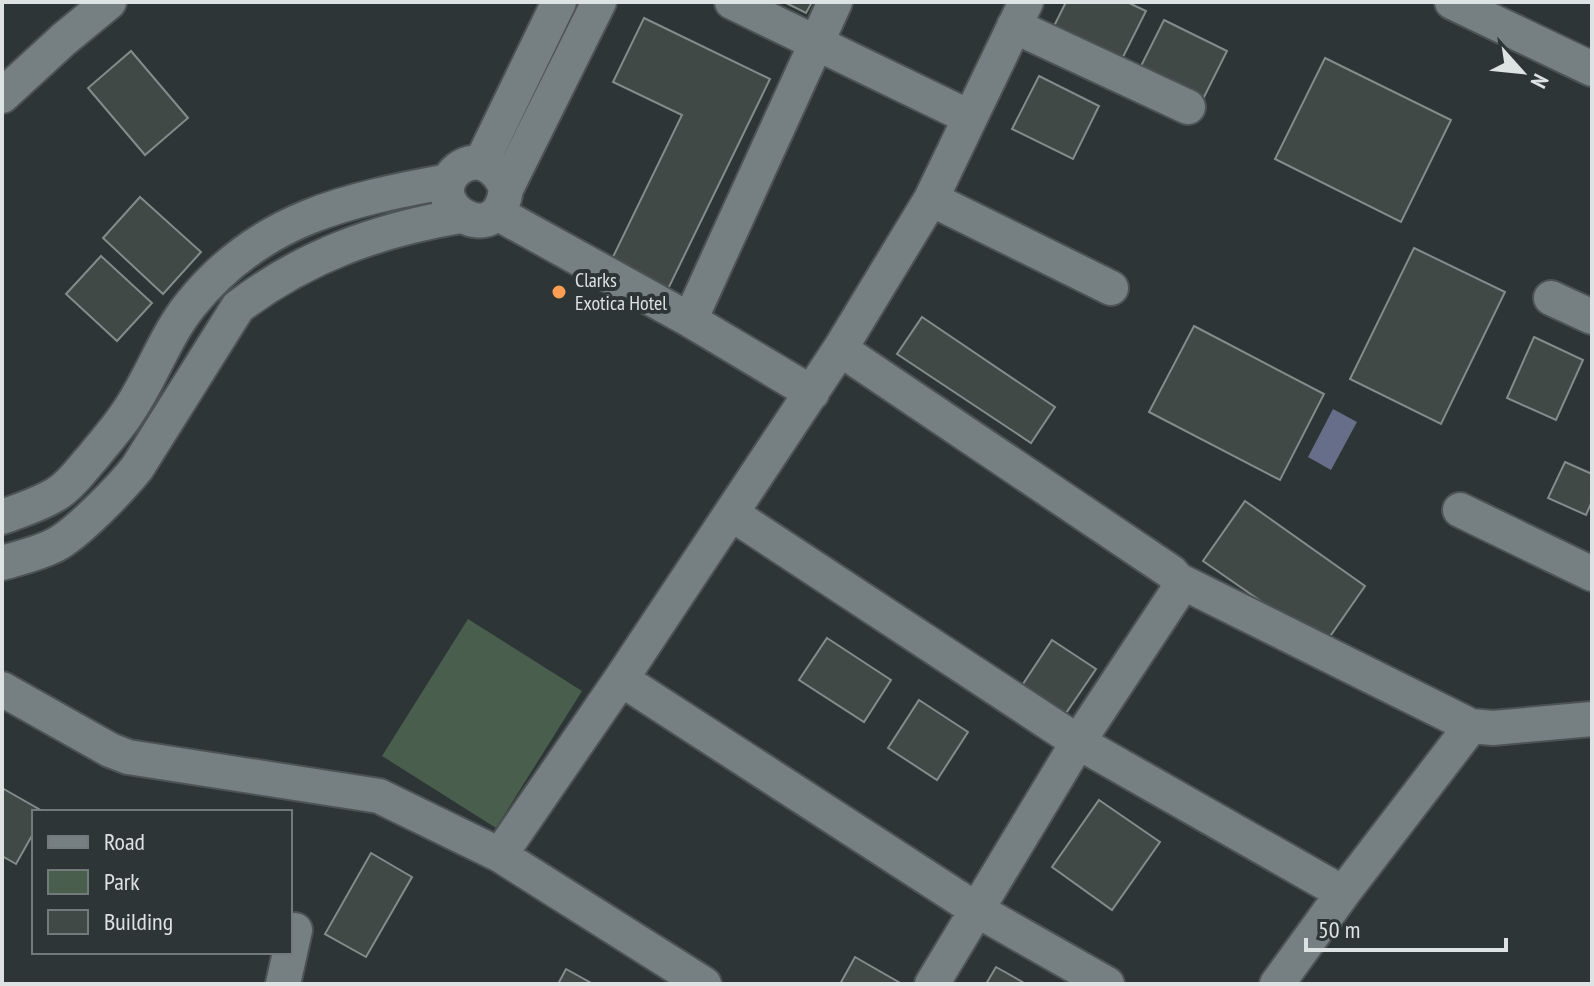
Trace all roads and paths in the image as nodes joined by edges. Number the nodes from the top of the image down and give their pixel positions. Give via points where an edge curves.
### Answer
1 (109, 2) edge
2 (559, 2) edge
3 (599, 2) edge
4 (732, 2) edge
5 (835, 2) edge
6 (1452, 2) edge
7 (1020, 14) edge
8 (815, 44) junction
9 (1592, 69) edge
10 (2, 96) edge
11 (1188, 107) dead end
12 (969, 117) junction
13 (481, 163) junction
14 (449, 181) junction
15 (931, 199) junction
16 (501, 201) junction
17 (460, 216) junction
18 (220, 274) junction
19 (1111, 288) dead end
20 (250, 298) junction
21 (1551, 298) dead end
22 (1592, 317) edge
23 (690, 320) junction
24 (840, 349) junction
25 (812, 393) junction
26 (1460, 510) dead end
27 (732, 514) junction
28 (2, 517) edge
29 (2, 563) edge
30 (1592, 574) edge
31 (1178, 580) junction
32 (621, 679) junction
33 (3, 693) edge
34 (1592, 719) edge
35 (1471, 726) junction
36 (1078, 742) junction
37 (500, 855) junction
38 (1343, 893) junction
39 (977, 910) junction
40 (295, 930) dead end
41 (292, 944) edge
42 (290, 954) edge
43 (283, 984) edge
44 (704, 984) edge
45 (932, 984) edge
46 (1107, 984) edge
47 (1277, 984) edge

1 - 10 street
2 - 13 street
3 - 16 street
4 - 8 street
5 - 8 street
6 - 9 street
7 - 11 street
7 - 12 street
8 - 12 street
8 - 23 street
12 - 15 street
13 - 14 street via 468,164
13 - 16 street via 502,177
14 - 17 street via 451,207
14 - 18 street via 360,198 307,216 277,230
15 - 19 street
15 - 24 street
16 - 17 street via 486,220
16 - 23 street
17 - 20 street via 347,244 310,260
18 - 20 street
18 - 28 street via 180,321 127,414 75,479 42,501
20 - 29 street via 126,482 55,546
21 - 22 street
23 - 25 street
24 - 25 street
24 - 31 street
25 - 27 street
26 - 30 street
27 - 32 street
27 - 36 street
31 - 35 street
31 - 36 street via 1177,592
32 - 37 street
32 - 39 street
33 - 37 street via 128,757 379,796
34 - 35 street
35 - 38 street
36 - 38 street
36 - 39 street
37 - 44 street
38 - 47 street
39 - 45 street
39 - 46 street
40 - 41 street
42 - 43 street

